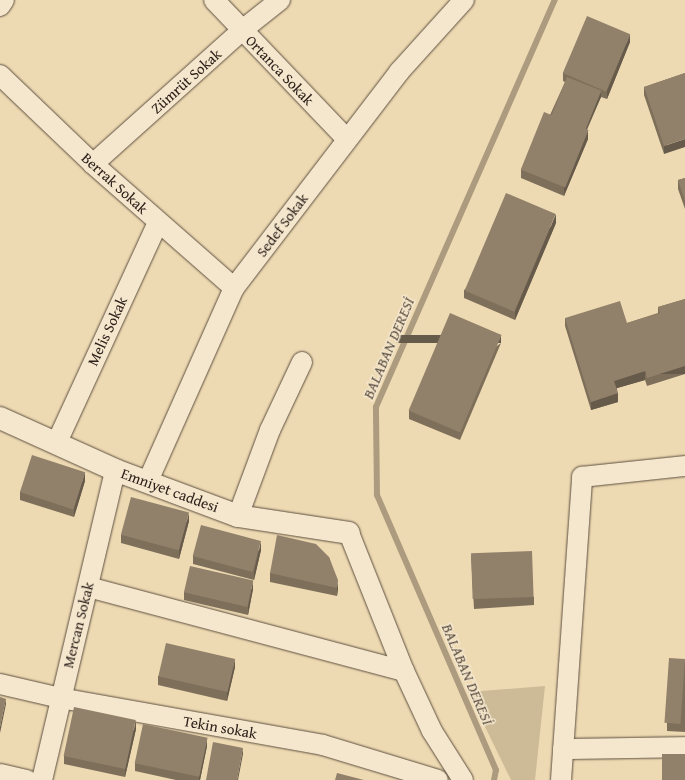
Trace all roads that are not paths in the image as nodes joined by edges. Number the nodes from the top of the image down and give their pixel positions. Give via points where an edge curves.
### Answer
1 (4, 0) edge
2 (214, 0) edge
3 (280, 0) edge
4 (464, 0) edge
5 (0, 6) edge
6 (242, 31) junction
7 (0, 75) edge
8 (348, 139) junction
9 (93, 164) junction
10 (158, 222) junction
11 (234, 288) junction
12 (302, 362) dead end
13 (0, 418) edge
14 (57, 442) junction
15 (685, 466) edge
16 (115, 470) junction
17 (148, 481) junction
18 (238, 516) junction
19 (349, 533) joint
20 (88, 587) junction
21 (404, 672) junction
22 (0, 684) edge
23 (60, 698) junction
24 (685, 747) edge
25 (564, 749) junction
26 (0, 774) edge
27 (27, 780) edge
28 (42, 780) edge
29 (438, 780) edge
30 (463, 780) edge
31 (561, 780) edge

1 - 5 street
2 - 6 street, Ortanca Sokak
3 - 6 street, Zümrüt Sokak
4 - 8 street, Sedef Sokak via 399,72
6 - 8 street, Ortanca Sokak
6 - 9 street, Zümrüt Sokak
7 - 9 street, Berrak Sokak
8 - 11 street, Sedef Sokak
9 - 10 street, Berrak Sokak
10 - 11 street, Berrak Sokak
10 - 14 street, Melis Sokak
11 - 17 street, Sedef Sokak
12 - 18 street via 270,430
13 - 14 street, Emniyet caddesi
14 - 16 street, Emniyet caddesi
15 - 25 street via 582,477
16 - 17 street, Emniyet caddesi
16 - 20 street, Mercan Sokak
17 - 18 street, Emniyet caddesi
18 - 19 street, Emniyet caddesi
19 - 21 street
20 - 21 street
20 - 23 street, Mercan Sokak
21 - 30 street via 432,731
22 - 23 street, Tekin sokak
23 - 28 street, Mercan Sokak
23 - 29 street, Tekin sokak via 323,745
24 - 25 street
25 - 31 street
26 - 27 street

